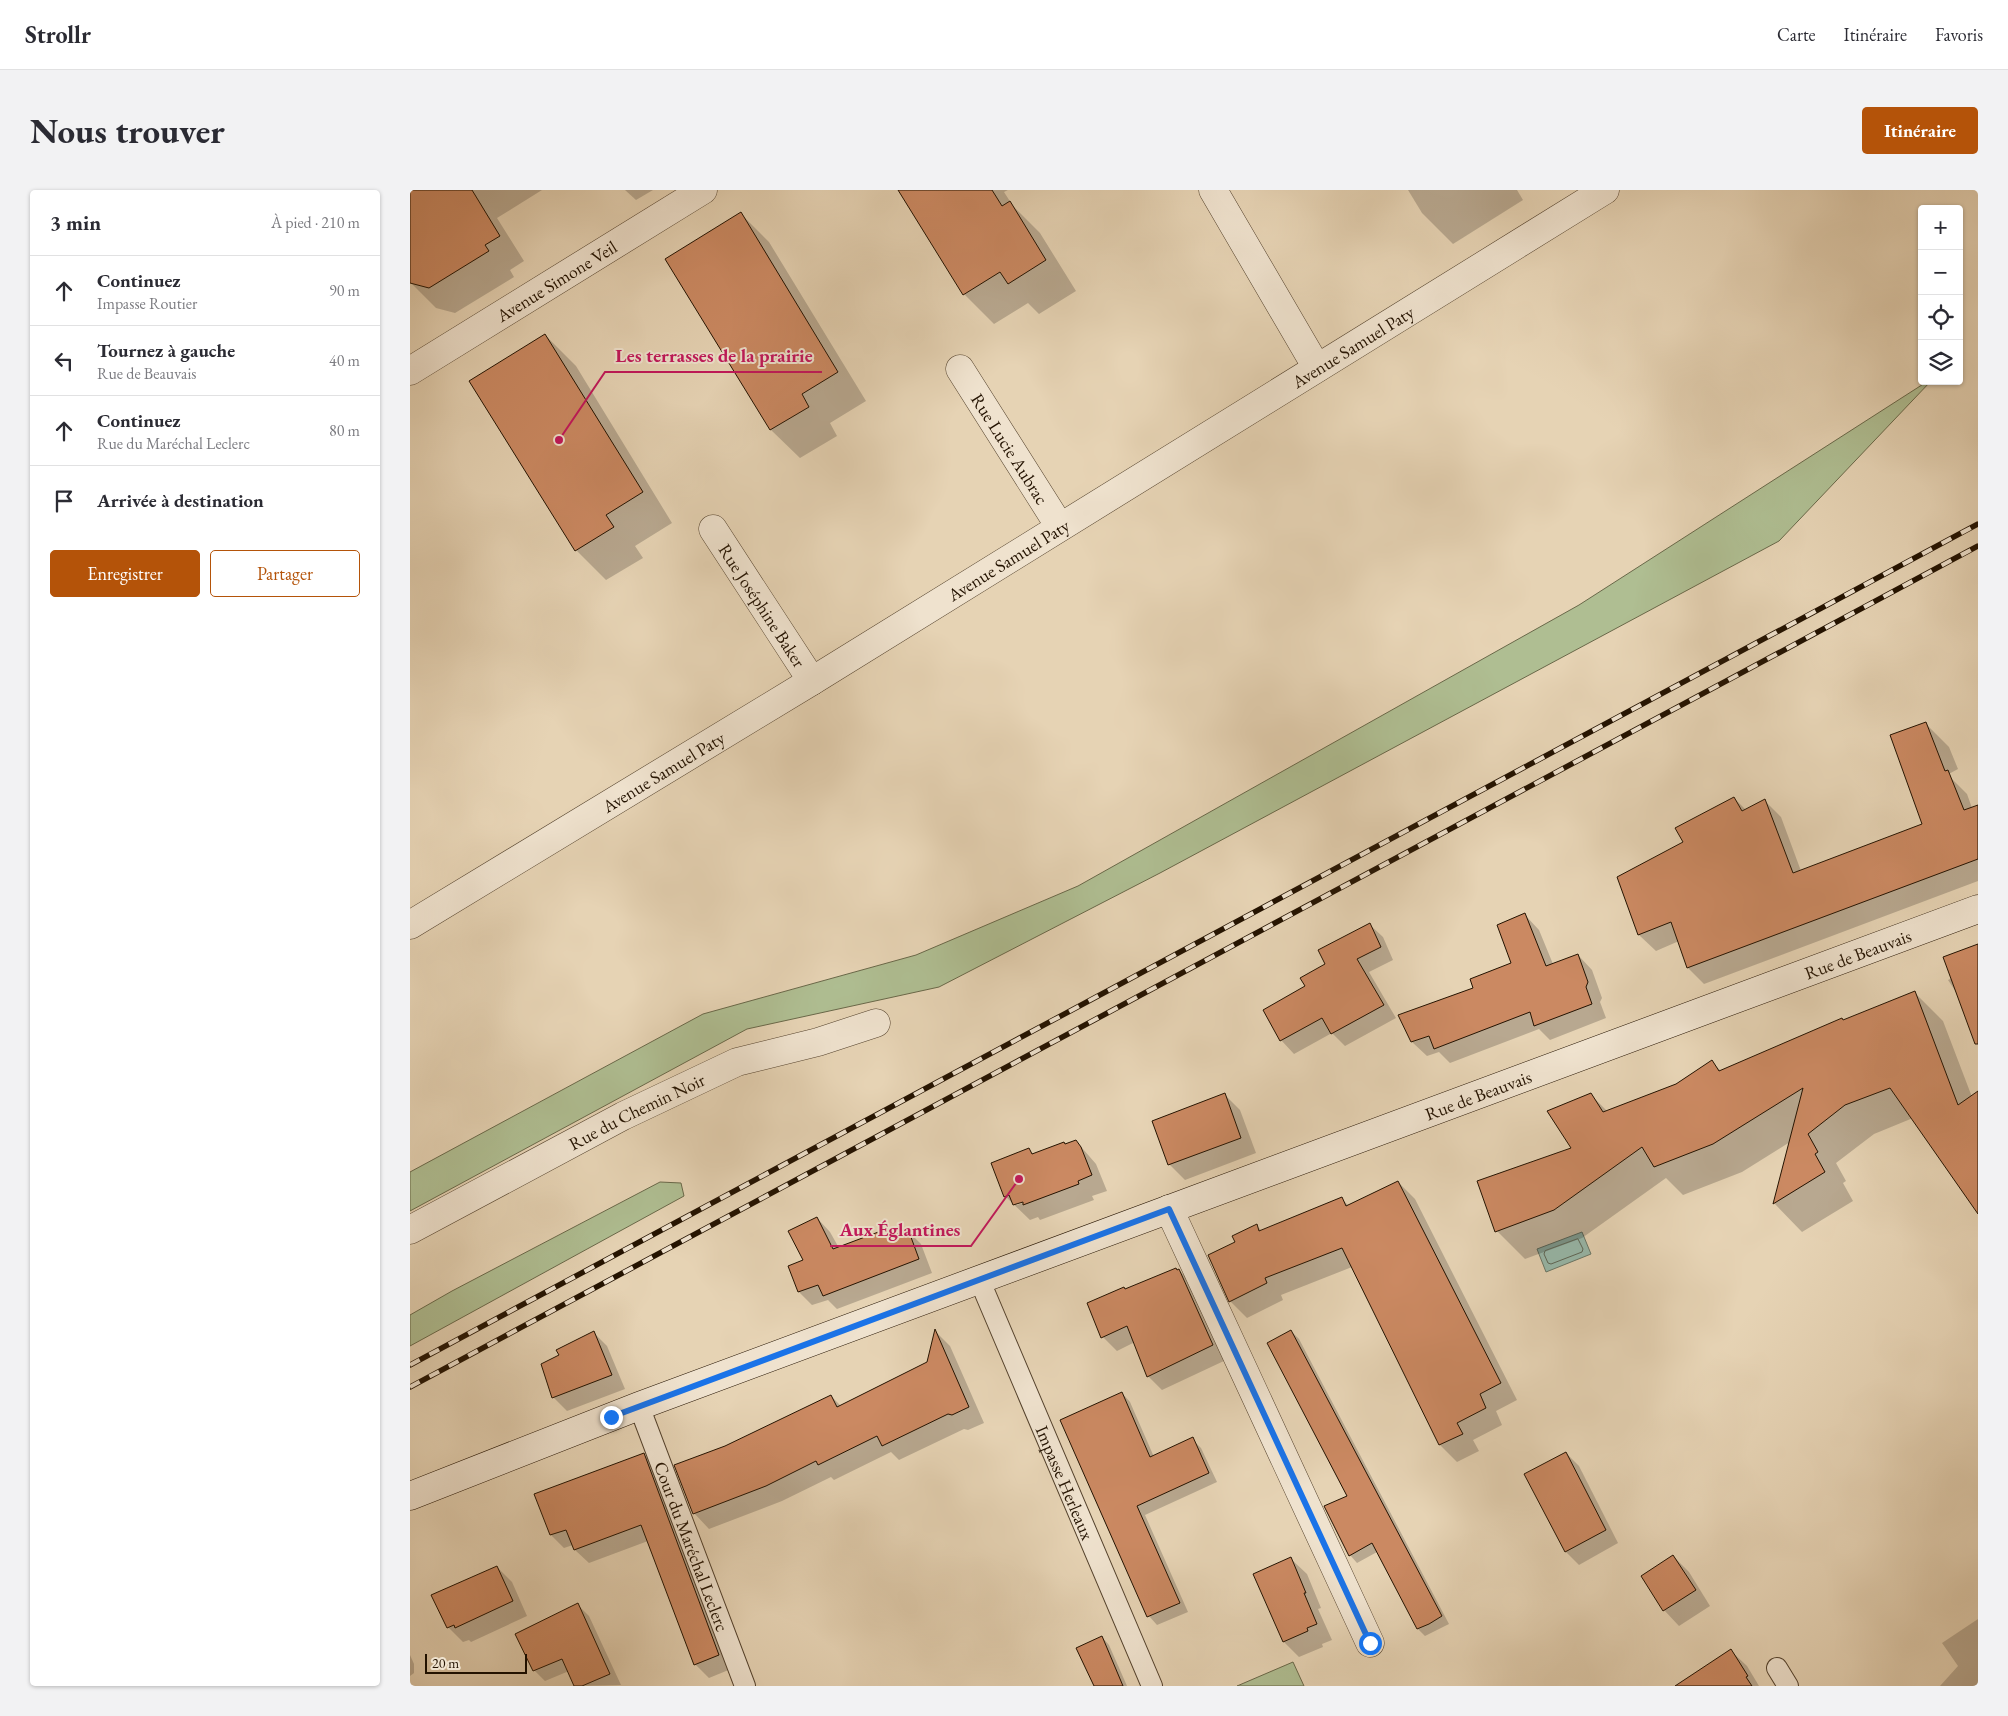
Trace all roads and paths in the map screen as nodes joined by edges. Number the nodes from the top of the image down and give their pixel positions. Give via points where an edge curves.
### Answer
1 (702, 190) edge
2 (1213, 190) edge
3 (1605, 190) edge
4 (1317, 368) junction
5 (960, 369) dead end
6 (410, 371) edge
7 (1060, 527) junction
8 (713, 529) dead end
9 (812, 681) junction
10 (1978, 909) edge
11 (410, 925) edge
12 (876, 1024) dead end
13 (1169, 1209) junction
14 (410, 1230) edge
15 (979, 1279) junction
16 (639, 1406) junction
17 (410, 1496) edge
18 (1370, 1643) dead end
19 (1777, 1668) dead end
20 (745, 1686) edge
21 (1152, 1686) edge
22 (1788, 1686) edge

1 - 6 street, Avenue Simone Veil
2 - 4 street
3 - 4 street, Avenue Samuel Paty
4 - 7 street, Avenue Samuel Paty
5 - 7 street, Rue Lucie Aubrac
7 - 9 street, Avenue Samuel Paty
8 - 9 street, Rue Joséphine Baker
9 - 11 street, Avenue Samuel Paty
10 - 13 street, Rue de Beauvais
12 - 14 street, Rue du Chemin Noir via 737,1062 623,1116
13 - 15 street, Rue de Beauvais
13 - 18 street
15 - 16 street, Rue de Beauvais
15 - 21 lane, Impasse Herleaux
16 - 17 street, Rue de Beauvais
16 - 20 lane, Cour du Maréchal Leclerc
19 - 22 lane

